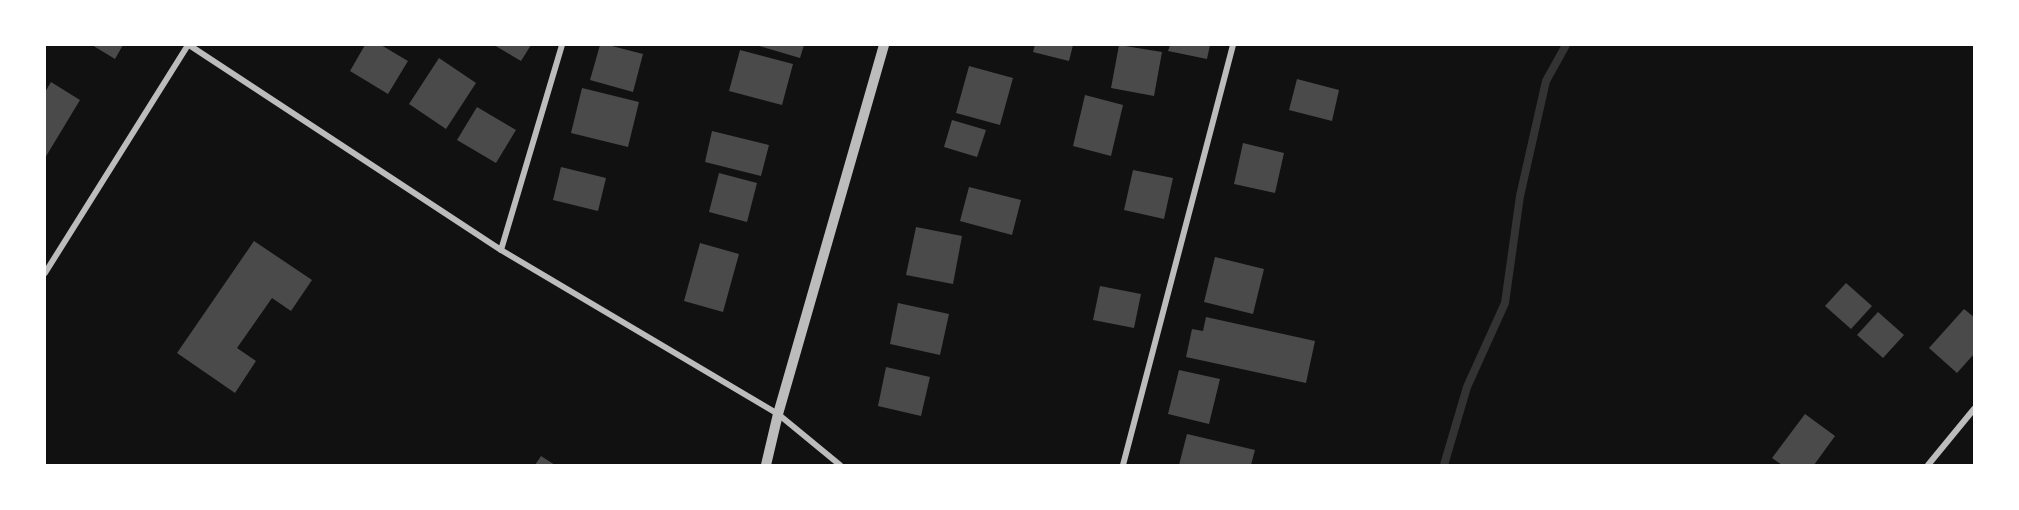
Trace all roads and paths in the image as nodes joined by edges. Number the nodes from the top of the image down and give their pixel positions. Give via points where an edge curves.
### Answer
1 (189, 45) edge
2 (562, 45) edge
3 (884, 45) edge
4 (1233, 45) edge
5 (501, 250) junction
6 (45, 273) edge
7 (1974, 409) edge
8 (778, 414) junction
9 (766, 465) edge
10 (840, 465) edge
11 (1123, 465) edge
12 (1928, 465) edge

1 - 5 street
1 - 6 street
2 - 5 street
3 - 8 street
4 - 11 street
5 - 8 street
7 - 12 street
8 - 9 street
8 - 10 street

